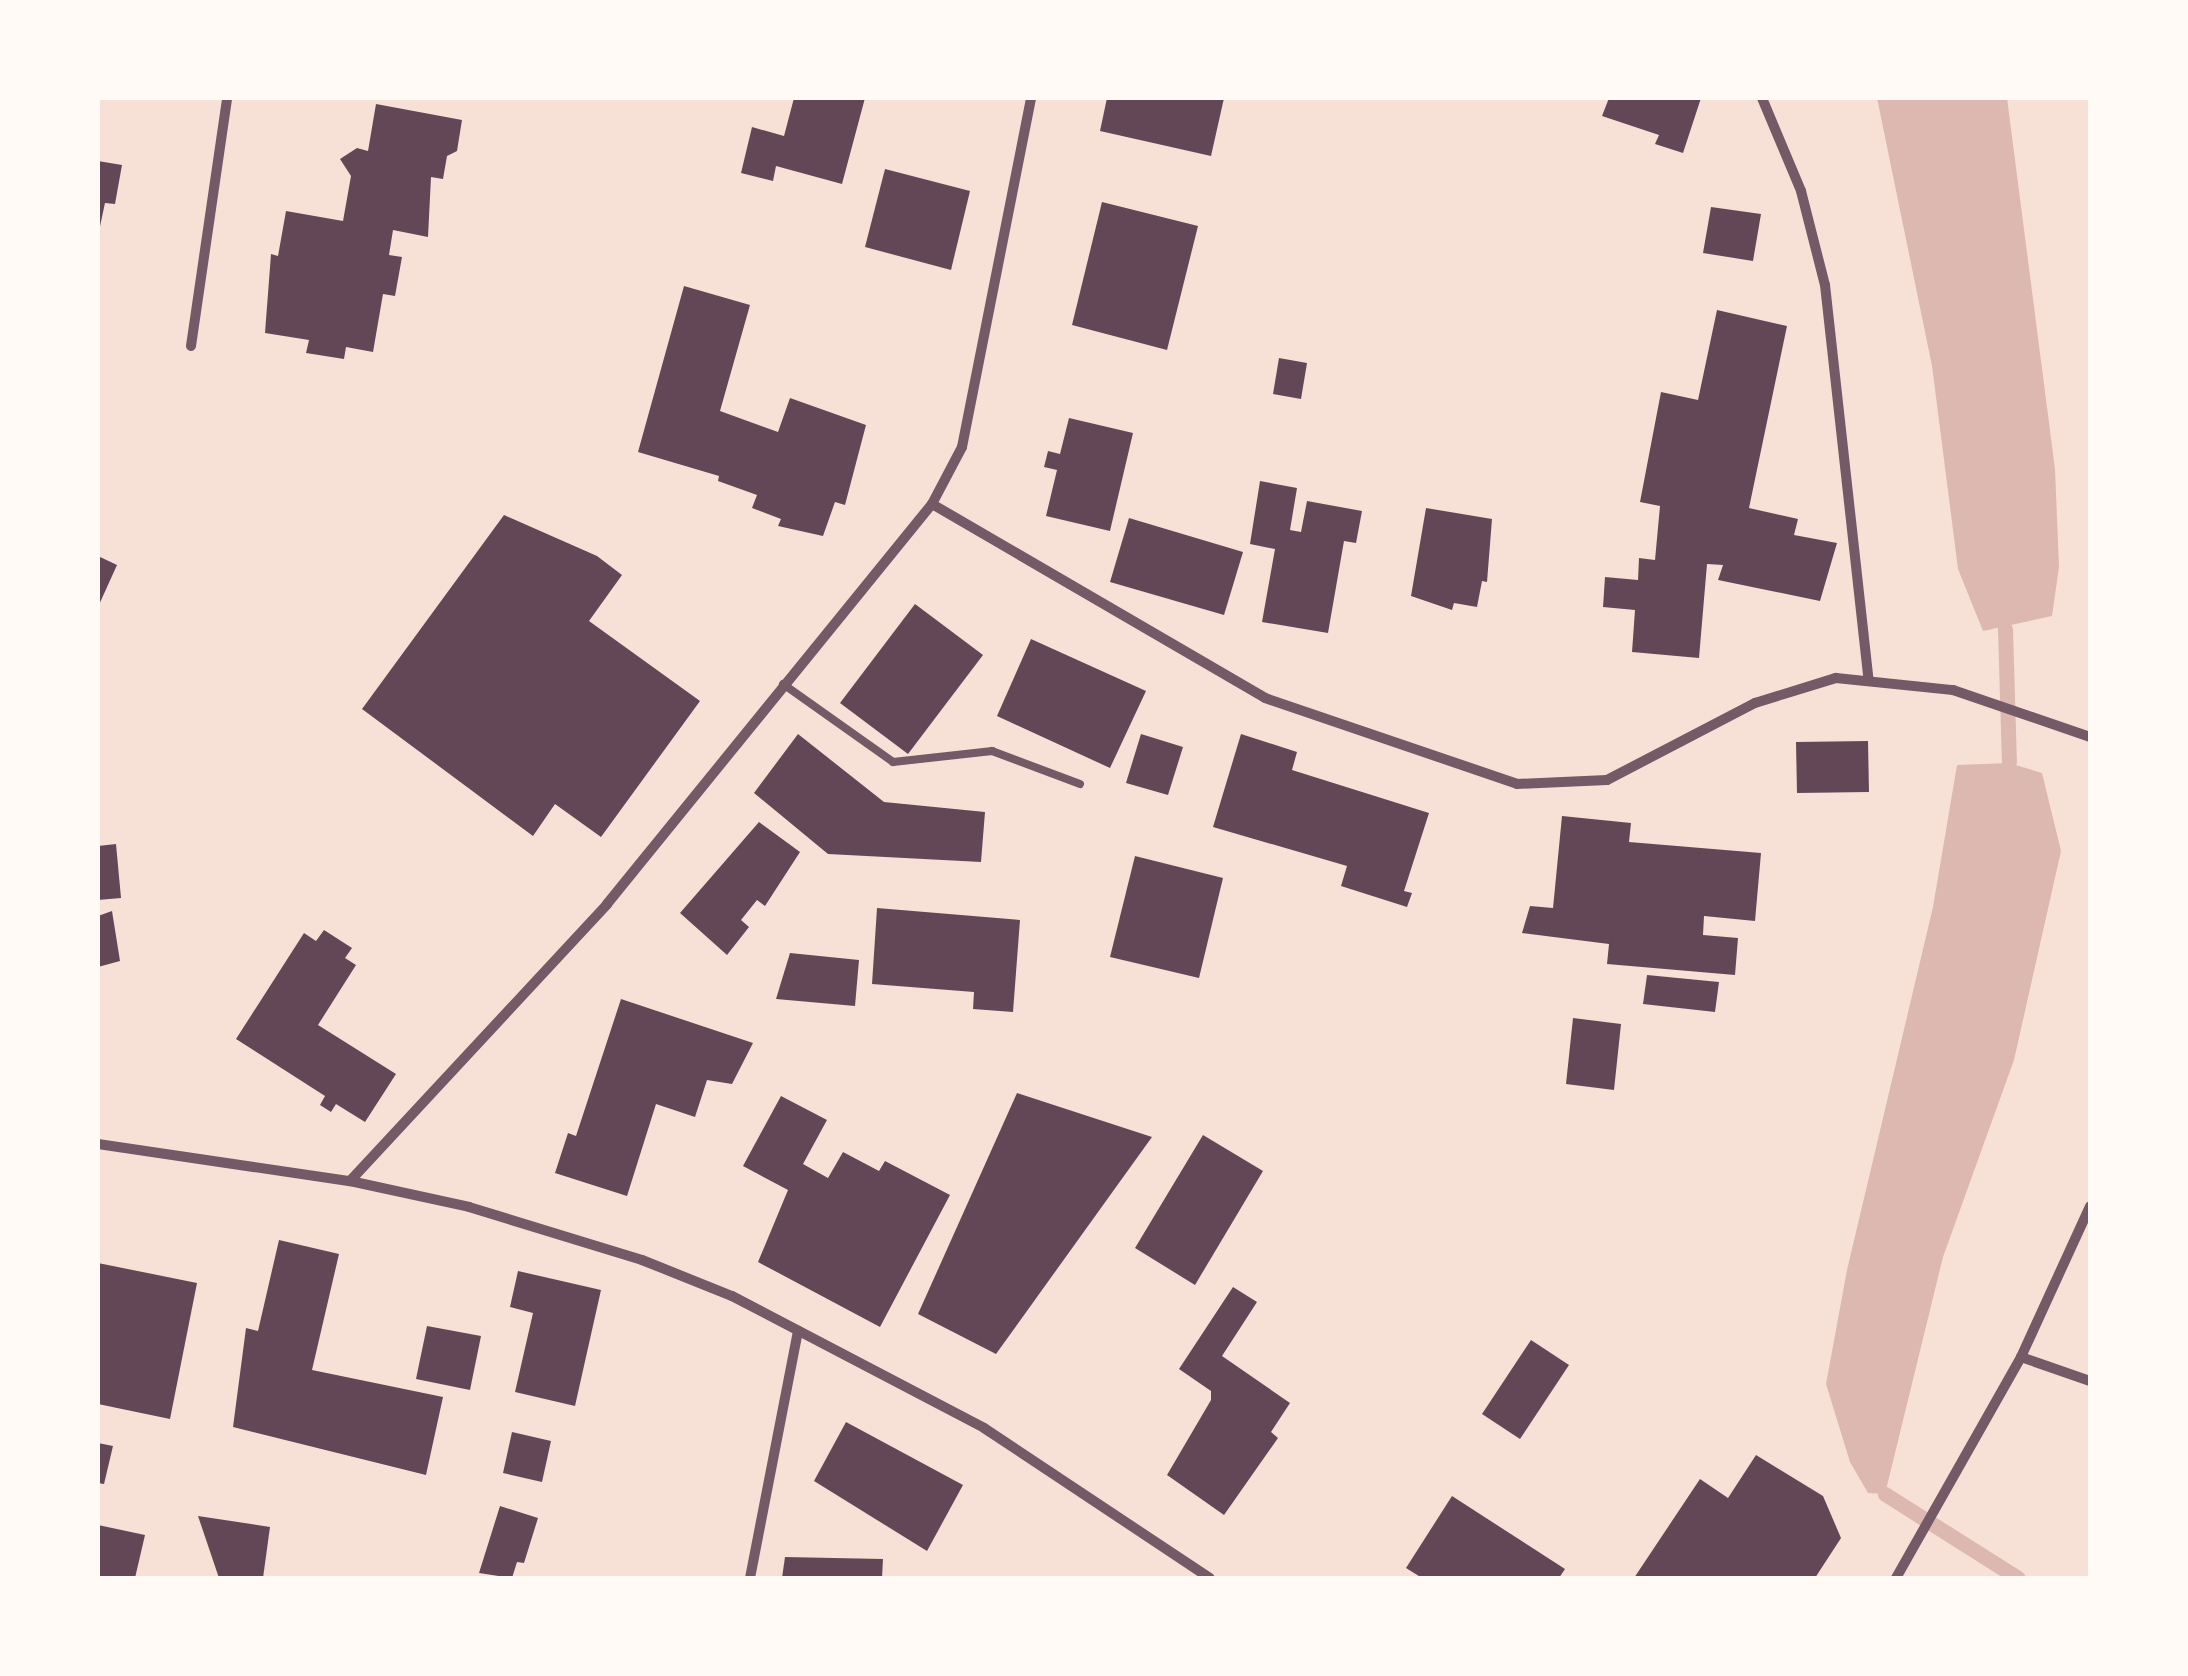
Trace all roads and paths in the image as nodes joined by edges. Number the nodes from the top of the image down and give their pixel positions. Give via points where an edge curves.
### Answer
1 (227, 98) edge
2 (1030, 98) edge
3 (1762, 98) edge
4 (191, 346) dead end
5 (932, 504) junction
6 (1869, 681) junction
7 (783, 684) junction
8 (2090, 737) edge
9 (1080, 784) dead end
10 (98, 1144) edge
11 (350, 1181) junction
12 (2090, 1206) edge
13 (798, 1332) junction
14 (2020, 1357) junction
15 (2090, 1381) edge
16 (750, 1578) edge
17 (1210, 1578) edge
18 (1896, 1578) edge

1 - 4 street
2 - 5 street via 962,447
3 - 6 street via 1801,191 1825,285
5 - 6 street via 1265,698 1518,784 1608,780 1755,704 1836,678
5 - 7 street
6 - 8 street via 1953,690
7 - 9 lane via 893,762 992,750
7 - 11 street via 607,904
10 - 11 street
11 - 13 street via 469,1208 642,1260
12 - 14 street
13 - 16 street
13 - 17 street via 1010,1443
14 - 15 street
14 - 18 street

